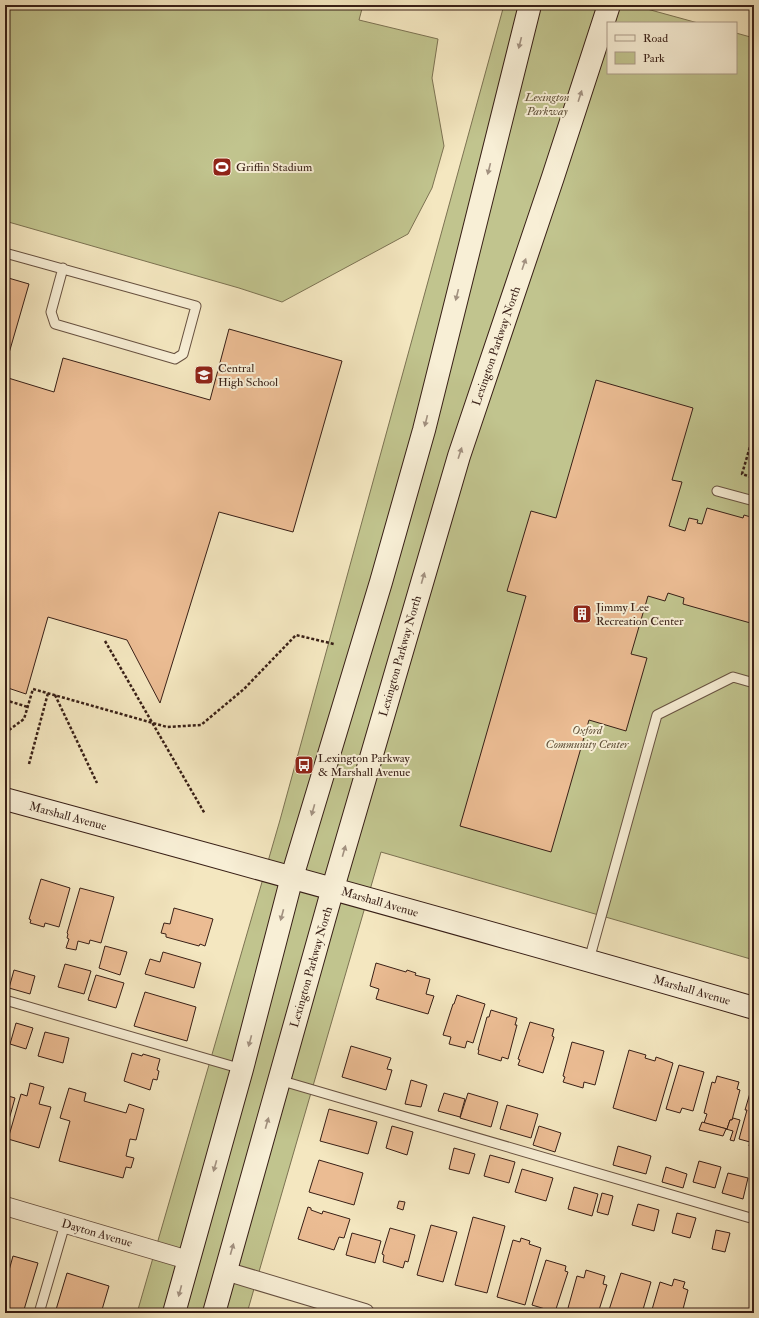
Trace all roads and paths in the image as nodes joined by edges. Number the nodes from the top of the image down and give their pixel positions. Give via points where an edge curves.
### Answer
1 (530, 5) edge
2 (609, 5) edge
3 (5, 253) edge
4 (63, 268) junction
5 (754, 433) edge
6 (754, 478) edge
7 (717, 491) dead end
8 (754, 501) edge
9 (105, 641) dead end
10 (334, 644) dead end
11 (754, 683) edge
12 (48, 693) junction
13 (54, 695) junction
14 (5, 700) edge
15 (28, 707) junction
16 (154, 723) junction
17 (5, 733) edge
18 (29, 764) dead end
19 (97, 783) dead end
20 (5, 799) edge
21 (205, 814) dead end
22 (292, 877) junction
23 (333, 888) junction
24 (589, 960) junction
25 (5, 1000) edge
26 (754, 1008) edge
27 (242, 1069) junction
28 (279, 1080) junction
29 (5, 1206) edge
30 (754, 1219) edge
31 (65, 1224) junction
32 (188, 1260) junction
33 (225, 1271) junction
34 (39, 1313) edge
35 (174, 1313) edge
36 (214, 1313) edge
37 (365, 1313) edge

1 -> 22 main road via 424,430
23 -> 2 main road, Lexington Parkway North via 459,456
3 - 4 lane
4 - 4 lane via 196,306 183,354 175,359 55,324 51,312
5 - 6 path via 742,474
7 - 8 lane
9 - 16 path
10 - 16 path via 296,635 244,689 201,725 167,727
11 - 24 lane via 733,677 657,714
12 - 13 path
12 - 15 path via 33,689
12 - 18 path
13 - 16 path
13 - 19 path
14 - 15 path
15 - 17 path via 24,719
16 - 21 path
20 - 22 main road, Marshall Avenue
22 - 23 main road, Marshall Avenue
22 -> 27 main road
23 - 24 main road, Marshall Avenue
23 - 28 main road, Lexington Parkway North
24 - 26 main road, Marshall Avenue
25 - 27 lane
27 -> 32 main road
28 - 30 lane
33 -> 28 main road, Lexington Parkway North
29 - 31 street, Dayton Avenue
31 - 32 street, Dayton Avenue
31 - 34 lane
32 -> 35 main road
33 - 36 main road, Lexington Parkway North
33 - 37 street

